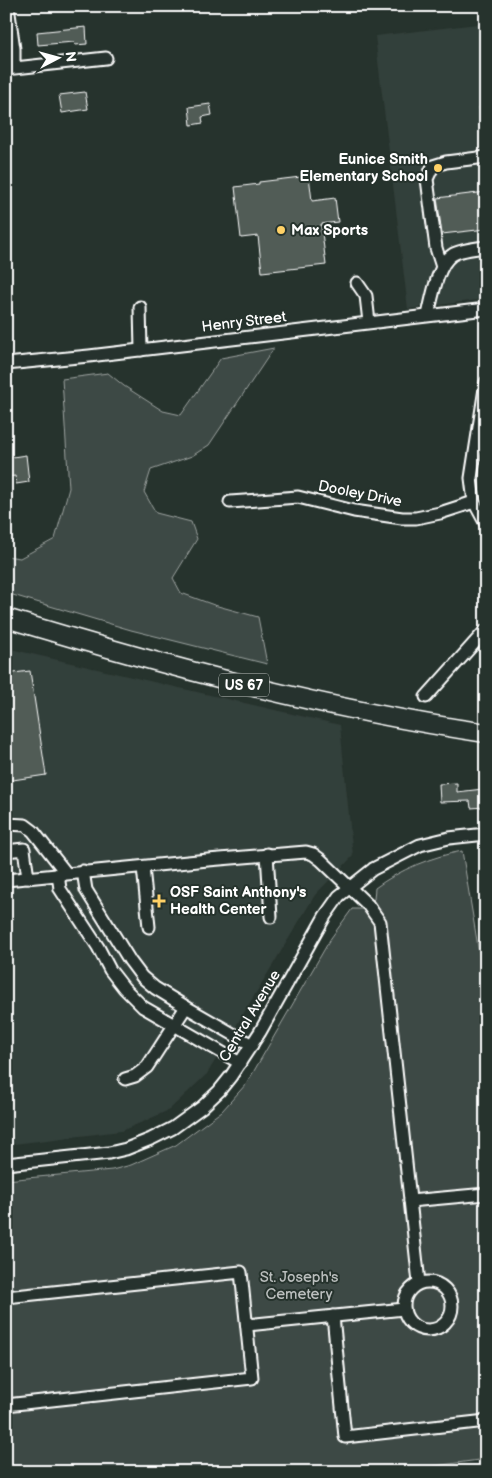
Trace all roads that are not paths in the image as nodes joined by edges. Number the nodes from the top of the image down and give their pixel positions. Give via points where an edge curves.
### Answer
1 (8, 6) edge
2 (106, 58) dead end
3 (10, 68) edge
4 (486, 157) edge
5 (486, 247) edge
6 (442, 267) junction
7 (357, 283) dead end
8 (140, 307) dead end
9 (485, 312) edge
10 (428, 315) junction
11 (369, 322) junction
12 (141, 350) junction
13 (6, 364) edge
14 (486, 382) edge
15 (230, 502) dead end
16 (474, 502) junction
17 (486, 524) edge
18 (6, 618) edge
19 (486, 630) edge
20 (426, 696) dead end
21 (486, 733) edge
22 (6, 824) edge
23 (486, 834) edge
24 (6, 851) edge
25 (267, 854) junction
26 (143, 867) junction
27 (83, 871) junction
28 (62, 874) junction
29 (28, 878) junction
30 (6, 880) edge
31 (350, 887) junction
32 (271, 917) dead end
33 (149, 927) dead end
34 (186, 1008) junction
35 (174, 1026) junction
36 (252, 1045) junction
37 (240, 1063) junction
38 (125, 1079) dead end
39 (6, 1164) edge
40 (486, 1194) edge
41 (410, 1202) junction
42 (419, 1283) junction
43 (6, 1297) edge
44 (404, 1309) junction
45 (333, 1316) junction
46 (247, 1326) junction
47 (6, 1405) edge
48 (486, 1421) edge

1 - 3 street via 14,49
2 - 3 street
4 - 6 street via 433,166 427,179 436,248
5 - 6 street via 452,254
6 - 10 street
7 - 11 street via 366,296
8 - 12 street
9 - 10 street, Henry Street
10 - 11 street, Henry Street
11 - 12 street, Henry Street
12 - 13 street, Henry Street
14 - 16 street via 471,478
15 - 16 street, Dooley Drive via 298,497 354,511 402,518 440,513
16 - 17 street
18 - 21 highway, US 67 via 236,683 367,713
19 - 20 street
22 - 28 street via 25,825 33,831
23 - 31 street, Central Avenue via 420,845 373,870
24 - 29 street via 24,849
25 - 26 street
25 - 31 street via 313,854
25 - 32 street
26 - 27 street
26 - 33 street
27 - 28 street
27 - 34 street via 86,890 142,977
28 - 29 street
28 - 35 street via 60,889 110,970 143,1007
29 - 30 street
31 - 36 street, Central Avenue via 325,916
31 - 41 street via 380,922
34 - 35 street
34 - 36 street
35 - 37 street
35 - 38 street via 147,1067
36 - 37 street, Central Avenue
37 - 39 street, Central Avenue via 202,1107 151,1139 109,1153
40 - 41 street
41 - 42 street
42 - 44 street via 407,1293
42 - 44 street via 435,1282 448,1291 452,1306 447,1322 433,1330 418,1328 406,1317
43 - 46 street via 241,1272
44 - 45 street
45 - 46 street
45 - 48 street via 345,1437
46 - 47 street via 252,1378

